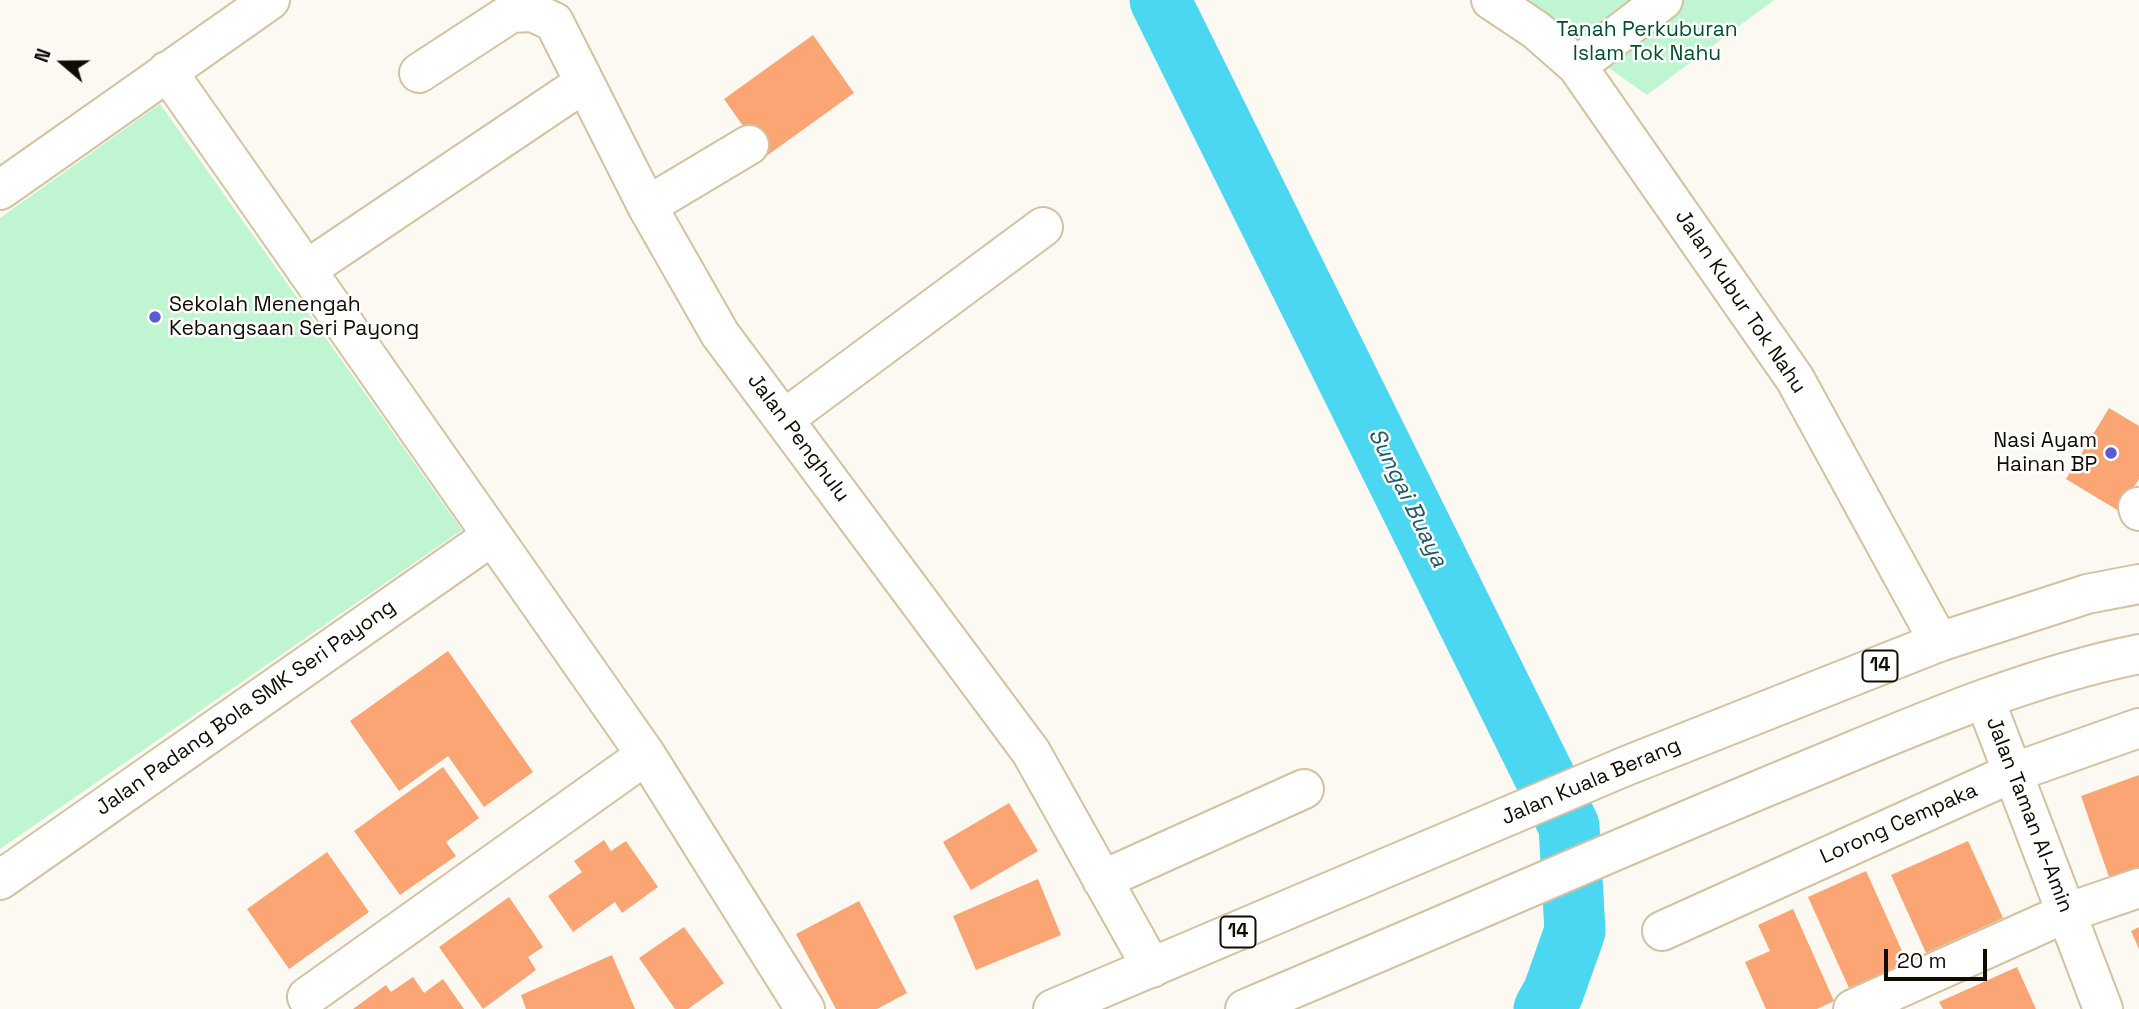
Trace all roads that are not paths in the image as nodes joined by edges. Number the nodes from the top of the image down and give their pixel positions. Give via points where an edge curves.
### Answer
1 (270, 0) edge
2 (1491, 0) edge
3 (1663, 0) edge
4 (1577, 66) junction
5 (167, 71) junction
6 (419, 73) dead end
7 (584, 83) junction
8 (749, 145) dead end
9 (0, 190) edge
10 (647, 206) junction
11 (1044, 227) dead end
12 (306, 270) junction
13 (784, 419) junction
14 (492, 536) junction
15 (2139, 584) edge
16 (1939, 642) junction
17 (2139, 654) edge
18 (1985, 700) junction
19 (2139, 728) edge
20 (646, 755) junction
21 (2012, 773) junction
22 (1304, 789) dead end
23 (0, 880) edge
24 (1102, 880) junction
25 (2139, 888) edge
26 (2066, 913) junction
27 (1662, 931) dead end
28 (1152, 968) junction
29 (307, 997) dead end
30 (805, 1009) edge
31 (1053, 1009) edge
32 (1245, 1009) edge
33 (1853, 1009) edge
34 (2103, 1009) edge

1 - 5 main road
2 - 4 main road, Jalan Kubur Tok Nahu via 1536,30
3 - 4 main road
4 - 16 main road, Jalan Kubur Tok Nahu via 1795,379
5 - 9 main road
5 - 12 main road
6 - 7 main road, Jalan Penghulu via 511,13 533,12 554,22
7 - 10 main road, Jalan Penghulu
7 - 12 main road
8 - 10 main road
10 - 13 main road, Jalan Penghulu via 720,334
11 - 13 main road
12 - 14 main road
13 - 24 main road, Jalan Penghulu via 1031,752
14 - 20 main road
14 - 23 main road, Jalan Padang Bola SMK Seri Payong
15 - 16 main road, Jalan Kuala Berang / 14 via 2087,594
16 - 28 main road, Jalan Kuala Berang / 14 via 1626,766
17 - 18 main road
18 - 21 main road, Jalan Taman Al-Amin
18 - 32 main road via 1655,833
19 - 21 main road, Lorong Cempaka
20 - 29 main road
20 - 30 main road
21 - 26 main road, Jalan Taman Al-Amin
21 - 27 main road, Lorong Cempaka
22 - 24 main road
24 - 28 main road, Jalan Penghulu
25 - 26 main road
26 - 33 main road
26 - 34 main road, Jalan Taman Al-Amin
28 - 31 main road, Jalan Kuala Berang / 14

